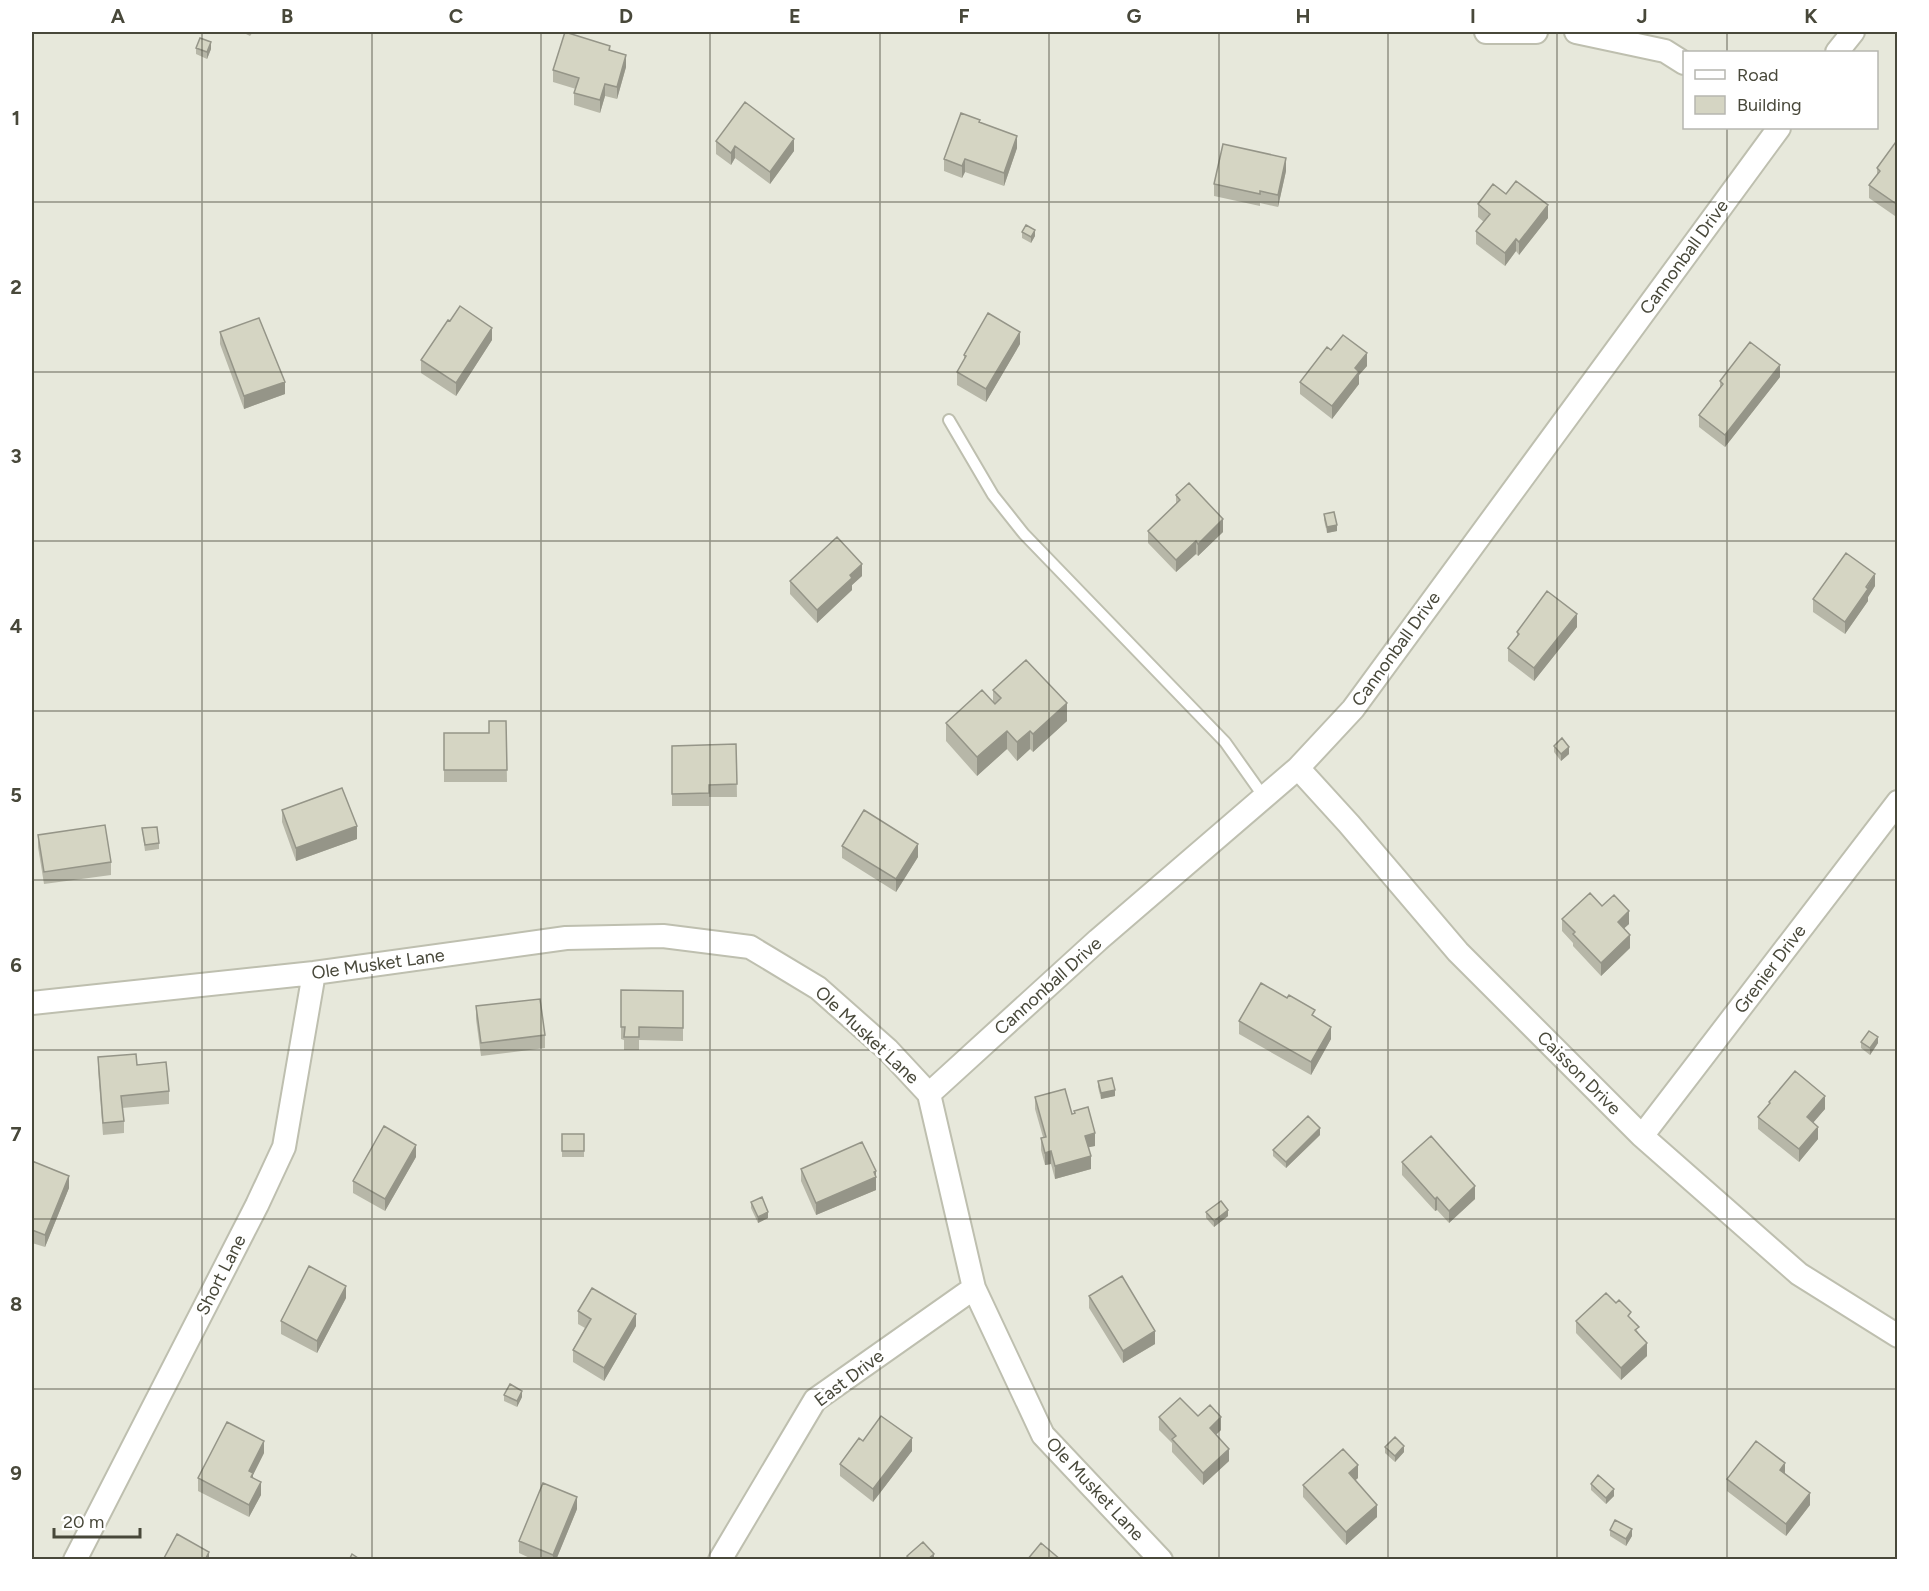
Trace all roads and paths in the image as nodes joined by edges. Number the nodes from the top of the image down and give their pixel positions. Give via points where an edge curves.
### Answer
1 (1486, 32) edge
2 (1536, 32) edge
3 (1576, 32) edge
4 (1853, 32) edge
5 (1838, 51) edge
6 (1683, 62) edge
7 (1778, 129) edge
8 (949, 420) dead end
9 (1298, 768) junction
10 (1264, 797) junction
11 (1898, 802) edge
12 (314, 973) junction
13 (32, 1003) edge
14 (929, 1094) junction
15 (1642, 1136) junction
16 (974, 1288) junction
17 (1898, 1336) edge
18 (75, 1560) edge
19 (720, 1560) edge
20 (1161, 1560) edge

1 - 2 street
3 - 6 street via 1665,51
4 - 5 street
7 - 9 street, Cannonball Drive via 1353,709
8 - 10 lane via 993,495 1024,534 1225,742
9 - 10 street, Cannonball Drive
9 - 15 street, Caisson Drive via 1458,952
10 - 14 street, Cannonball Drive via 1098,940
11 - 15 street, Grenier Drive
12 - 13 street, Ole Musket Lane
12 - 14 street, Ole Musket Lane via 566,938 663,936 750,947 818,987 888,1050
12 - 18 street, Short Lane via 285,1147
14 - 16 street, Ole Musket Lane
15 - 17 street, Caisson Drive via 1799,1274
16 - 19 street, East Drive via 815,1400
16 - 20 street, Ole Musket Lane via 1043,1435

